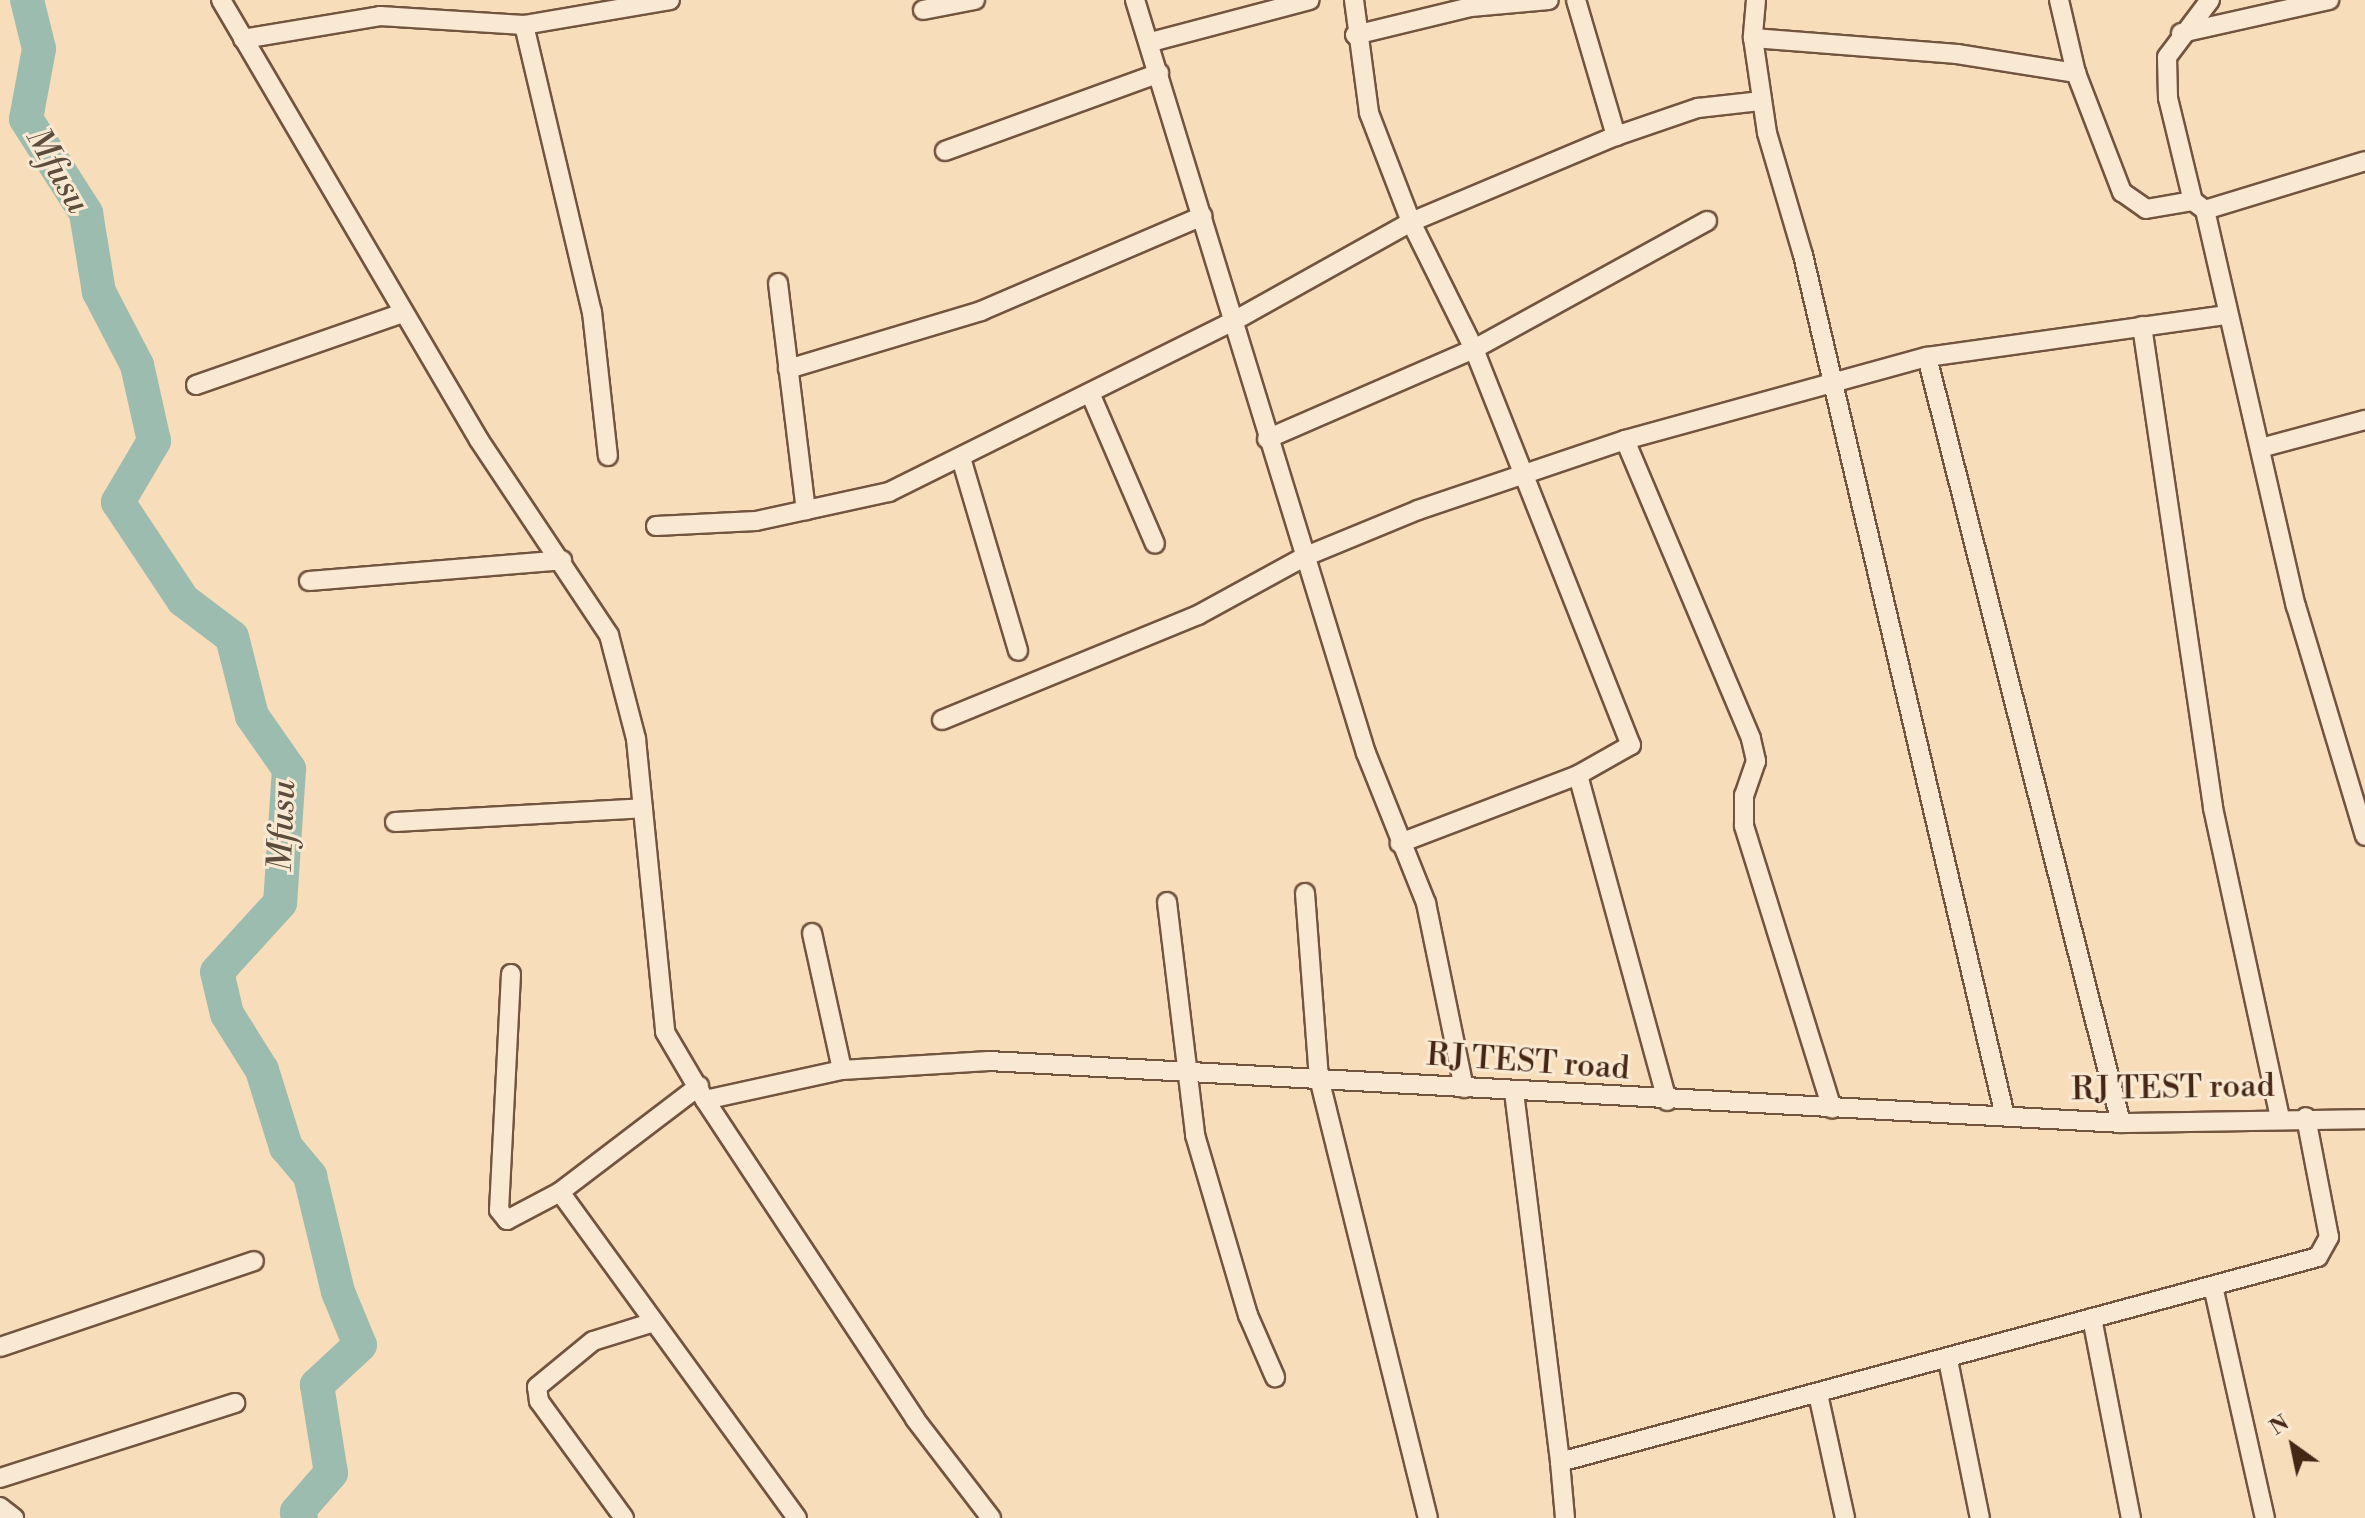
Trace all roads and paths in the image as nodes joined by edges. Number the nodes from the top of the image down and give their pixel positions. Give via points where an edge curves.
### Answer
1 (221, 0) edge
2 (670, 0) edge
3 (975, 0) edge
4 (1135, 0) edge
5 (1310, 0) edge
6 (1354, 0) edge
7 (1549, 0) edge
8 (1576, 0) edge
9 (1756, 0) edge
10 (2059, 0) edge
11 (2210, 0) edge
12 (2329, 0) edge
13 (923, 10) dead end
14 (524, 25) junction
15 (2181, 33) junction
16 (1355, 35) junction
17 (1753, 38) junction
18 (243, 39) junction
19 (1151, 42) junction
20 (1159, 73) junction
21 (2076, 73) junction
22 (1760, 101) junction
23 (1616, 136) junction
24 (945, 151) dead end
25 (2365, 161) edge
26 (2199, 206) junction
27 (1203, 216) junction
28 (1707, 221) dead end
29 (1411, 222) junction
30 (778, 283) dead end
31 (403, 313) junction
32 (2225, 315) junction
33 (1232, 322) junction
34 (2142, 326) junction
35 (1474, 349) junction
36 (1927, 357) junction
37 (788, 369) junction
38 (1832, 377) junction
39 (196, 385) dead end
40 (1090, 393) junction
41 (2365, 420) edge
42 (1267, 439) junction
43 (1625, 440) junction
44 (2264, 447) junction
45 (608, 456) dead end
46 (961, 458) junction
47 (1523, 473) junction
48 (806, 510) junction
49 (656, 526) dead end
50 (1155, 544) dead end
51 (1304, 557) junction
52 (562, 560) junction
53 (309, 581) dead end
54 (1018, 651) dead end
55 (942, 720) dead end
56 (1578, 775) junction
57 (643, 808) junction
58 (395, 822) dead end
59 (2365, 836) edge
60 (1400, 843) junction
61 (1305, 893) dead end
62 (1167, 902) dead end
63 (812, 933) dead end
64 (511, 974) dead end
65 (842, 1070) junction
66 (1192, 1070) junction
67 (1319, 1078) junction
68 (1464, 1088) junction
69 (1514, 1092) junction
70 (702, 1093) junction
71 (1667, 1101) junction
72 (1832, 1109) junction
73 (2005, 1116) junction
74 (2306, 1117) junction
75 (2280, 1118) junction
76 (2365, 1119) edge
77 (2121, 1123) junction
78 (560, 1192) junction
79 (254, 1261) dead end
80 (2213, 1286) junction
81 (2092, 1318) junction
82 (651, 1323) junction
83 (0, 1347) edge
84 (1948, 1360) junction
85 (1275, 1377) dead end
86 (1818, 1394) junction
87 (235, 1403) dead end
88 (1560, 1462) junction
89 (0, 1478) edge
90 (0, 1507) edge
91 (14, 1518) edge
92 (624, 1518) edge
93 (797, 1518) edge
94 (991, 1518) edge
95 (1428, 1518) edge
96 (1565, 1518) edge
97 (1845, 1518) edge
98 (1980, 1518) edge
99 (2131, 1518) edge
100 (2265, 1518) edge

1 - 18 street
2 - 14 street
3 - 13 street
4 - 19 street
5 - 19 street
6 - 16 street
7 - 16 street via 1471,7
8 - 23 street
9 - 17 street
10 - 21 street
11 - 15 street
12 - 15 street
14 - 18 street via 380,16
14 - 45 street via 592,312
15 - 26 street via 2167,57 2168,98
16 - 29 street via 1369,113
17 - 21 street via 1957,54
17 - 22 street
18 - 31 street
19 - 20 street
20 - 24 street
20 - 27 street
21 - 26 street via 2114,177 2132,203 2146,209
22 - 23 street via 1698,108
22 - 38 street
23 - 29 street
25 - 26 street
26 - 32 street
27 - 33 street
27 - 37 street via 981,311
28 - 35 street
29 - 33 street
29 - 35 street
30 - 37 street
31 - 39 street
31 - 52 street
32 - 34 street
32 - 44 street
33 - 40 street
33 - 42 street
34 - 36 street
34 - 75 street via 2213,808
35 - 42 street
35 - 47 street
36 - 38 street
36 - 77 street
37 - 48 street
38 - 43 street
38 - 73 street
40 - 46 street
40 - 50 street
41 - 44 street
42 - 51 street
43 - 47 street
43 - 72 street via 1751,739 1756,761 1744,795 1744,826
44 - 59 street via 2296,606
46 - 48 street via 889,492
46 - 54 street
47 - 51 street
47 - 56 street via 1630,735 1627,750
48 - 49 street
51 - 55 street via 1198,615
51 - 60 street
52 - 53 street
52 - 57 street via 609,635 636,739
56 - 60 street
56 - 71 street
57 - 58 street
57 - 70 street via 665,1032
60 - 68 street via 1439,950
61 - 67 street
62 - 66 street
63 - 65 street
64 - 78 street via 499,1210 507,1220 519,1219
65 - 66 street, RJ TEST road via 989,1061
65 - 70 street, RJ TEST road
66 - 67 street, RJ TEST road
66 - 85 street via 1195,1135 1248,1315
67 - 68 street, RJ TEST road
67 - 95 street
68 - 69 street, RJ TEST road
69 - 71 street, RJ TEST road
69 - 88 street
70 - 78 street
70 - 94 street via 915,1419
71 - 72 street, RJ TEST road
72 - 73 street, RJ TEST road
73 - 77 street, RJ TEST road
74 - 75 street, RJ TEST road
74 - 76 street, RJ TEST road
74 - 80 street via 2327,1250
75 - 77 street, RJ TEST road
78 - 82 street
79 - 83 street
80 - 81 street
80 - 100 street
81 - 84 street
81 - 99 street
82 - 92 street via 593,1341 537,1387 539,1401
82 - 93 street
84 - 86 street
84 - 98 street
86 - 88 street
86 - 97 street
87 - 89 street
88 - 96 street
90 - 91 street

